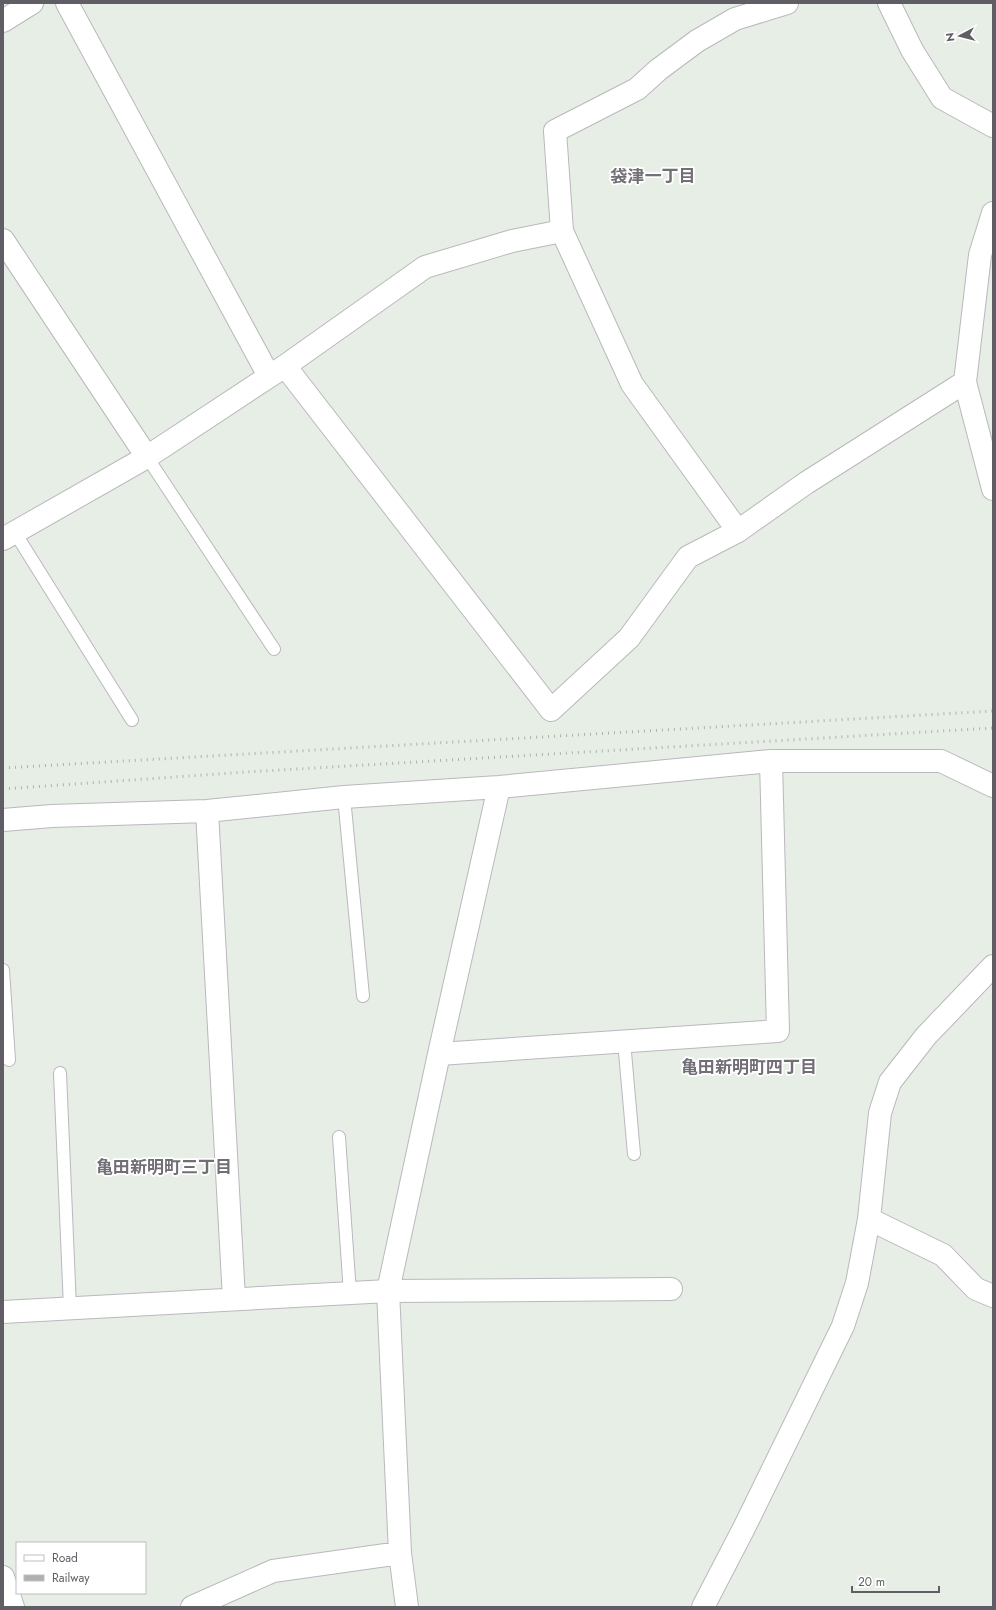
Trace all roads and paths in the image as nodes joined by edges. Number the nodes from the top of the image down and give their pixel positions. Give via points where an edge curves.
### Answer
1 (32, 3) edge
2 (67, 3) edge
3 (787, 3) edge
4 (889, 3) edge
5 (3, 21) edge
6 (993, 126) edge
7 (993, 213) edge
8 (562, 231) junction
9 (3, 240) edge
10 (277, 371) junction
11 (966, 382) junction
12 (147, 457) junction
13 (993, 489) edge
14 (738, 531) junction
15 (9, 535) edge
16 (274, 649) dead end
17 (132, 720) dead end
18 (771, 760) junction
19 (993, 786) edge
20 (499, 787) junction
21 (344, 797) junction
22 (207, 811) junction
23 (3, 820) edge
24 (993, 966) edge
25 (3, 970) edge
26 (363, 996) dead end
27 (624, 1041) junction
28 (439, 1054) junction
29 (9, 1060) dead end
30 (60, 1073) dead end
31 (339, 1138) dead end
32 (634, 1154) dead end
33 (869, 1219) junction
34 (671, 1289) dead end
35 (388, 1291) junction
36 (350, 1293) junction
37 (993, 1296) edge
38 (234, 1300) junction
39 (70, 1308) junction
40 (3, 1312) edge
41 (400, 1553) junction
42 (3, 1577) edge
43 (13, 1607) edge
44 (192, 1607) edge
45 (407, 1607) edge
46 (703, 1607) edge

1 - 5 street
2 - 10 street
3 - 8 street via 735,20 697,41 637,89 555,131
4 - 6 street via 912,50 942,98
7 - 11 street via 980,255
8 - 10 street via 512,241 425,267
8 - 14 street via 632,384
9 - 12 street
10 - 12 street
10 - 14 street via 551,710 629,638 688,557
11 - 13 street
11 - 14 street via 806,483
12 - 15 street
12 - 16 lane
15 - 17 lane
18 - 19 street via 941,761
18 - 20 street
18 - 27 street via 778,1031
20 - 21 street
20 - 28 street
21 - 22 street
21 - 26 lane
22 - 23 street
22 - 38 street
24 - 33 street via 926,1036 890,1082 880,1114
25 - 29 lane
27 - 28 street
27 - 32 lane
28 - 35 street
30 - 39 lane
31 - 36 lane
33 - 37 street via 944,1255 976,1290
33 - 46 street via 857,1283 843,1326
34 - 35 street
35 - 36 street
35 - 41 street
36 - 38 street
38 - 39 street
39 - 40 street
41 - 44 street via 273,1571
41 - 45 street
42 - 43 street

